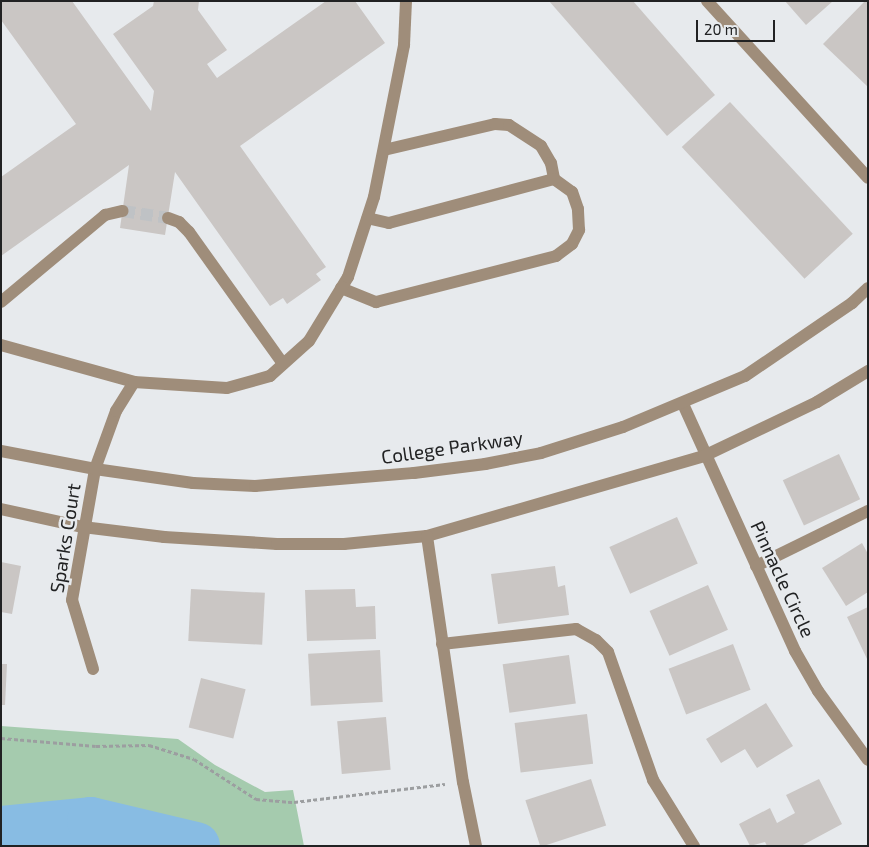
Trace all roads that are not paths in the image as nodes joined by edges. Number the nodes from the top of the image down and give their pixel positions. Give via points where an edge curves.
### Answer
1 (406, 1) edge
2 (707, 1) edge
3 (384, 150) junction
4 (868, 178) edge
5 (554, 179) junction
6 (122, 211) tunnel mouth
7 (168, 218) tunnel mouth
8 (368, 218) junction
9 (340, 288) junction
10 (868, 288) edge
11 (1, 302) edge
12 (1, 344) edge
13 (283, 364) junction
14 (868, 371) edge
15 (134, 382) junction
16 (683, 404) junction
17 (1, 451) edge
18 (704, 456) junction
19 (95, 469) junction
20 (1, 509) edge
21 (868, 511) edge
22 (83, 527) junction
23 (427, 536) junction
24 (756, 566) junction
25 (442, 644) junction
26 (93, 669) dead end
27 (868, 760) edge
28 (476, 846) edge
29 (694, 846) edge

1 - 3 street via 404,45
2 - 4 street
3 - 5 street via 495,124 509,125 541,146 551,163
3 - 8 street
5 - 8 street via 389,223
5 - 9 street via 572,192 578,209 578,230 572,244 556,256 376,302
6 - 11 street via 105,215
7 - 13 street via 179,222 189,232
8 - 9 street via 348,277
9 - 13 street via 309,341
10 - 16 street, College Parkway via 844,309 746,376
12 - 15 street
13 - 15 street via 270,376 227,388
14 - 18 street via 817,402
15 - 19 street, Sparks Court via 116,411
16 - 18 street, Pinnacle Circle
16 - 19 street, College Parkway via 541,453 414,473 255,486 193,483
17 - 19 street, College Parkway
18 - 23 street
18 - 24 street, Pinnacle Circle
19 - 22 street, Sparks Court
20 - 22 street
21 - 24 street
22 - 23 street via 164,537 277,544 344,544
22 - 26 street, Sparks Court via 72,600
23 - 25 street
24 - 27 street, Pinnacle Circle via 818,691
25 - 28 street
25 - 29 street via 576,630 596,640 608,652 653,780

